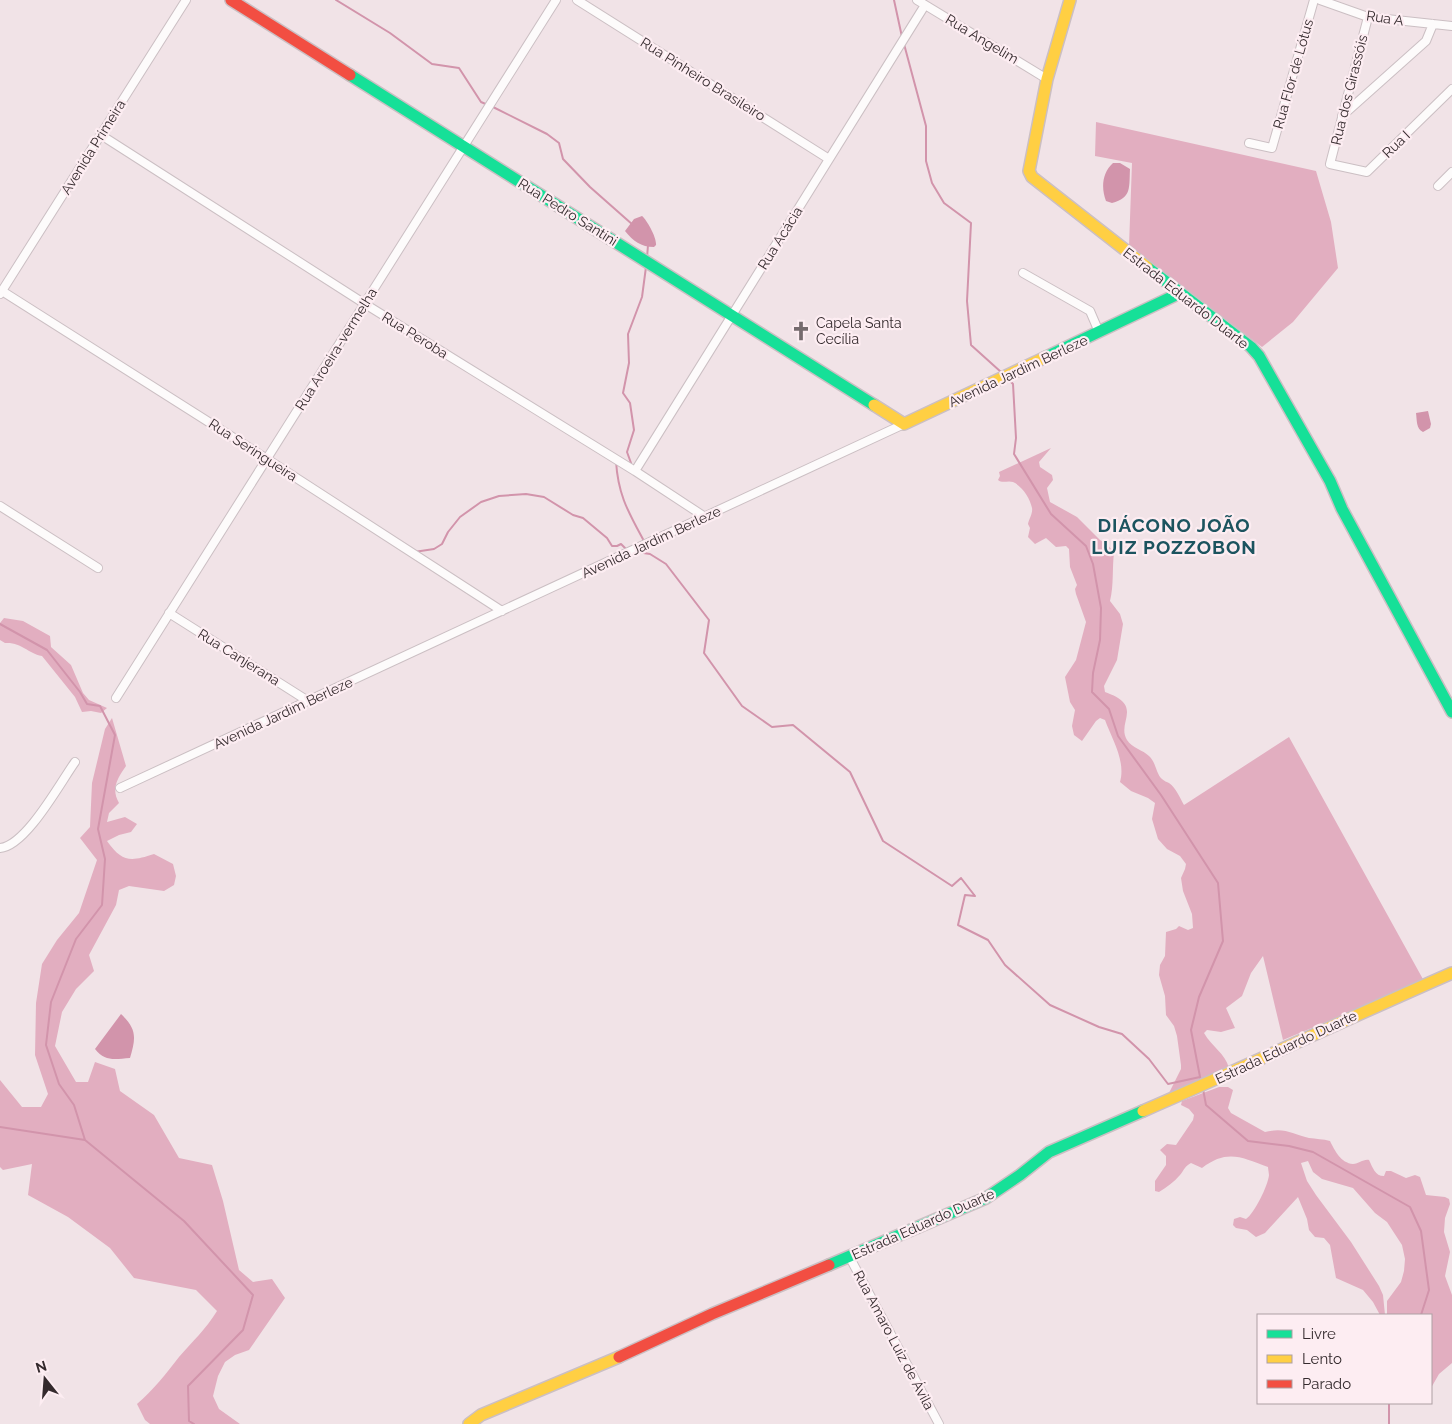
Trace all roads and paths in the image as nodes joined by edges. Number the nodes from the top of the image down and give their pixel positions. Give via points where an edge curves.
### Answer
1 (186, 0) edge
2 (231, 0) edge
3 (556, 0) edge
4 (578, 0) edge
5 (917, 0) edge
6 (1070, 0) edge
7 (1314, 0) edge
8 (1320, 0) edge
9 (924, 5) junction
10 (1368, 17) junction
11 (1433, 24) junction
12 (1452, 26) edge
13 (1046, 79) junction
14 (1452, 89) edge
15 (1342, 116) junction
16 (101, 135) junction
17 (1249, 143) dead end
18 (464, 147) junction
19 (829, 159) junction
20 (1330, 164) joint
21 (1452, 172) edge
22 (1438, 186) dead end
23 (1023, 272) dead end
24 (1, 293) edge
25 (1180, 294) junction
26 (365, 304) junction
27 (732, 316) junction
28 (1099, 332) junction
29 (904, 424) junction
30 (267, 459) junction
31 (635, 471) junction
32 (0, 506) edge
33 (705, 517) junction
34 (98, 568) dead end
35 (502, 611) junction
36 (169, 613) junction
37 (116, 698) dead end
38 (308, 701) junction
39 (1452, 712) edge
40 (74, 762) dead end
41 (120, 788) dead end
42 (0, 848) edge
43 (1452, 973) edge
44 (849, 1256) junction
45 (469, 1424) edge
46 (939, 1424) edge

1 - 16 street, Avenida Primeira
2 - 18 street, Rua Pedro Santini
3 - 18 street, Rua Aroeira-vermelha
4 - 19 street, Rua Pinheiro Brasileiro
5 - 9 street, Rua Angelim
6 - 13 street, Estrada Eduardo Duarte
7 - 17 street, Rua Flor de Lótus via 1272,148
8 - 10 street, Rua A
9 - 13 street, Rua Angelim
9 - 19 street, Rua Acácia
10 - 11 street, Rua A
10 - 15 street, Rua dos Girassóis
11 - 12 street, Rua A
11 - 15 street via 1426,41
13 - 25 street, Estrada Eduardo Duarte via 1030,162 1032,177
14 - 20 street, Rua I via 1367,172
15 - 20 street, Rua dos Girassóis
16 - 24 street, Avenida Primeira
16 - 26 street, Rua Peroba
18 - 26 street, Rua Aroeira-vermelha
18 - 27 street, Rua Pedro Santini
19 - 27 street, Rua Acácia
21 - 22 street
23 - 28 street via 1090,311
24 - 30 street, Rua Seringueira
25 - 28 street, Avenida Jardim Berleze
25 - 39 street, Estrada Eduardo Duarte via 1244,340 1259,356 1330,481
26 - 30 street, Rua Aroeira-vermelha
26 - 31 street, Rua Peroba
27 - 29 street, Rua Pedro Santini
27 - 31 street, Rua Acácia
28 - 29 street, Avenida Jardim Berleze
29 - 33 street, Avenida Jardim Berleze
30 - 35 street, Rua Seringueira
30 - 36 street, Rua Aroeira-vermelha
31 - 33 street, Rua Peroba
32 - 34 street
33 - 35 street, Avenida Jardim Berleze
35 - 38 street, Avenida Jardim Berleze
36 - 37 street, Rua Aroeira-vermelha
36 - 38 street, Rua Canjerana
38 - 41 street, Avenida Jardim Berleze
40 - 42 street via 30,829 6,848
43 - 44 street, Estrada Eduardo Duarte via 1048,1152 1020,1176 986,1198
44 - 45 street, Estrada Eduardo Duarte via 481,1415
44 - 46 street, Rua Amaro Luiz de Ávila

